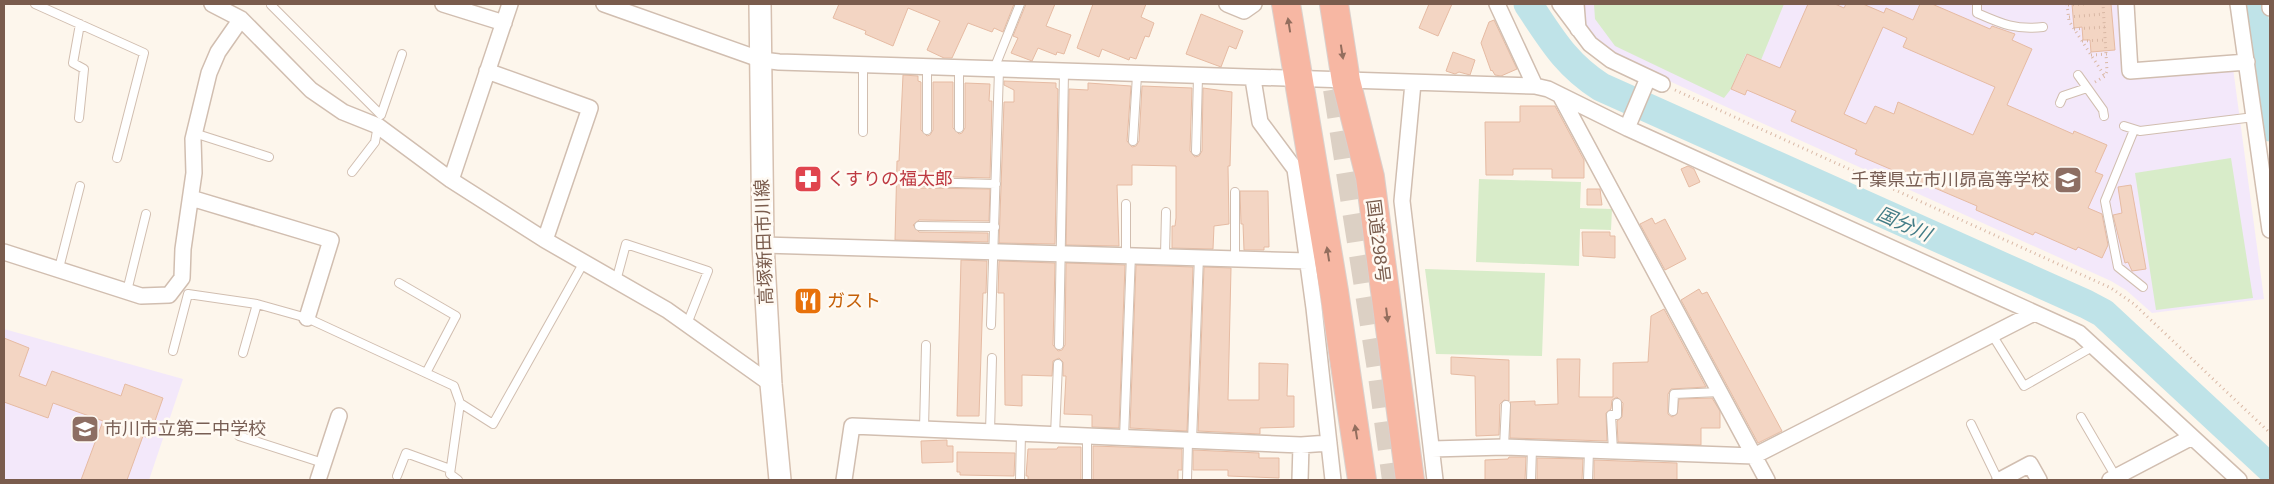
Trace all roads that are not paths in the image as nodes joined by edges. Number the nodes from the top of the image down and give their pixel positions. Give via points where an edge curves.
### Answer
1 (35, 4) edge
2 (212, 4) edge
3 (443, 4) edge
4 (510, 4) edge
5 (760, 4) edge
6 (1020, 4) edge
7 (1227, 4) edge
8 (1254, 4) edge
9 (1286, 4) edge
10 (1334, 4) edge
11 (1498, 4) edge
12 (1560, 4) edge
13 (1576, 4) edge
14 (1978, 4) edge
15 (2126, 4) edge
16 (2238, 4) edge
17 (2270, 4) edge
18 (271, 5) dead end
19 (611, 5) edge
20 (2270, 8) edge
21 (241, 20) junction
22 (504, 23) junction
23 (80, 24) junction
24 (2043, 27) dead end
25 (1578, 30) junction
26 (402, 54) dead end
27 (762, 60) junction
28 (2247, 62) junction
29 (863, 65) junction
30 (927, 67) junction
31 (959, 68) junction
32 (996, 70) junction
33 (487, 71) junction
34 (1064, 72) junction
35 (1137, 74) junction
36 (2078, 75) dead end
37 (1198, 77) junction
38 (1253, 79) junction
39 (1298, 80) junction
40 (1346, 81) junction
41 (1646, 81) junction
42 (1413, 83) junction
43 (1662, 84) road end
44 (1535, 86) junction
45 (2087, 88) junction
46 (1560, 95) junction
47 (2060, 103) dead end
48 (2104, 116) dead end
49 (2254, 117) junction
50 (79, 118) dead end
51 (379, 120) junction
52 (1628, 125) junction
53 (2124, 126) dead end
54 (958, 128) dead end
55 (927, 130) dead end
56 (2134, 130) junction
57 (863, 132) dead end
58 (194, 133) junction
59 (1134, 141) dead end
60 (1196, 151) dead end
61 (269, 157) dead end
62 (117, 158) dead end
63 (352, 172) dead end
64 (451, 180) junction
65 (918, 182) dead end
66 (996, 184) junction
67 (80, 186) dead end
68 (1235, 192) dead end
69 (191, 198) junction
70 (1126, 204) dead end
71 (1166, 212) dead end
72 (146, 214) dead end
73 (920, 226) dead end
74 (996, 228) junction
75 (1376, 228) junction
76 (2270, 230) edge
77 (545, 240) junction
78 (763, 245) junction
79 (995, 251) junction
80 (4, 252) edge
81 (1062, 252) junction
82 (1128, 254) junction
83 (1165, 255) junction
84 (1199, 256) junction
85 (1235, 257) junction
86 (1308, 261) junction
87 (584, 262) junction
88 (59, 268) junction
89 (1410, 268) junction
90 (616, 281) junction
91 (399, 283) dead end
92 (2144, 287) dead end
93 (127, 291) junction
94 (1324, 299) junction
95 (257, 304) junction
96 (2034, 312) junction
97 (307, 318) junction
98 (687, 324) junction
99 (991, 324) dead end
100 (1991, 333) junction
101 (926, 344) dead end
102 (1058, 345) dead end
103 (2094, 346) junction
104 (173, 351) dead end
105 (243, 353) dead end
106 (992, 358) dead end
107 (1058, 364) dead end
108 (426, 373) junction
109 (771, 384) junction
110 (1720, 392) junction
111 (1617, 403) dead end
112 (460, 404) junction
113 (1506, 404) dead end
114 (1673, 411) dead end
115 (339, 416) dead end
116 (2081, 417) dead end
117 (1971, 424) dead end
118 (924, 429) junction
119 (990, 432) junction
120 (1021, 433) junction
121 (1055, 435) junction
122 (239, 436) dead end
123 (1086, 436) junction
124 (2192, 437) junction
125 (1124, 438) junction
126 (1190, 441) junction
127 (1329, 443) junction
128 (1301, 445) junction
129 (1504, 448) junction
130 (1532, 448) junction
131 (1432, 449) junction
132 (1589, 450) junction
133 (1613, 451) junction
134 (1754, 456) junction
135 (323, 463) junction
136 (450, 469) junction
137 (397, 476) dead end
138 (2113, 479) edge
139 (318, 480) edge
140 (458, 480) edge
141 (780, 480) edge
142 (844, 480) edge
143 (1020, 480) edge
144 (1087, 480) edge
145 (1186, 480) edge
146 (1300, 480) edge
147 (1333, 480) edge
148 (1362, 480) edge
149 (1410, 480) edge
150 (1435, 480) edge
151 (1531, 480) edge
152 (1588, 480) edge
153 (1767, 480) edge
154 (1999, 480) edge
155 (2039, 480) edge
156 (2239, 480) edge

1 - 23 lane
2 - 21 street
3 - 22 street
4 - 22 street
5 - 27 main road, 高塚新田市川線
6 - 32 lane
7 - 8 street via 1244,11
39 -> 9 highway
10 -> 40 highway, 国道298号
11 - 44 street
12 - 25 street
13 - 25 street
14 - 24 lane via 1977,13 2007,26 2024,29
15 - 28 street via 2130,70
16 - 28 street
17 - 20 street
18 - 51 lane
19 - 27 street
21 - 51 street via 311,90 343,112
21 - 58 street via 218,52
22 - 33 street
23 - 50 lane via 73,63 84,69
23 - 62 lane via 144,52
25 - 41 street via 1611,60
26 - 51 lane
27 - 29 street
27 - 78 main road, 高塚新田市川線
28 - 49 street
29 - 30 street
29 - 57 lane
30 - 31 street
30 - 55 lane
31 - 32 street
31 - 54 lane
32 - 34 street
32 - 66 lane
33 - 64 street
33 - 77 street via 590,108
34 - 35 street
34 - 81 lane
35 - 37 street
35 - 59 lane
36 - 45 lane
37 - 38 street
37 - 60 lane
38 - 39 street
38 - 86 street via 1260,122 1295,169
39 - 40 street
94 -> 39 highway
40 - 42 street
40 - 75 highway, 国道298号 via 1370,177
41 - 43 street
41 - 52 street
42 - 44 street
42 - 89 street via 1402,201
44 - 46 street
45 - 47 lane via 2064,96
45 - 48 lane
46 - 52 street
46 - 110 street
49 - 56 lane
49 - 76 street
51 - 63 lane via 375,142
51 - 64 street
52 - 96 street
53 - 56 lane
56 - 92 lane via 2105,201 2118,268
58 - 61 lane
58 - 69 street
64 - 77 street
65 - 66 lane
66 - 74 lane
67 - 88 lane
68 - 85 lane
69 - 93 street via 182,278 169,295 141,296
69 - 97 street via 331,240
70 - 82 lane
71 - 83 lane
72 - 93 lane
73 - 74 lane
74 - 79 lane
75 - 89 street
75 -> 149 highway, 国道298号
77 - 87 street
78 - 79 street
78 - 109 main road, 高塚新田市川線
79 - 81 street
79 - 99 lane
80 - 88 street
81 - 82 street
81 - 102 lane
82 - 83 street
82 - 125 lane
83 - 84 street
84 - 85 street
84 - 126 lane
85 - 86 street
86 - 94 street
87 - 90 street
87 - 112 lane via 493,424
88 - 93 street
89 - 131 street
90 - 98 street
90 - 98 lane via 626,244 708,271
91 - 108 lane via 456,316
94 - 127 street
148 -> 94 highway
95 - 97 lane
95 - 104 lane via 188,294
95 - 105 lane
96 - 100 street
96 - 103 street via 2079,333
97 - 108 lane
98 - 109 street
100 - 103 lane via 2024,386
100 - 134 street
101 - 118 lane
103 - 124 street
106 - 119 lane
107 - 121 lane
108 - 112 lane via 454,386
109 - 141 main road, 高塚新田市川線
110 - 114 lane via 1674,394
110 - 134 street
111 - 133 lane via 1617,415 1610,415
112 - 136 lane
113 - 129 lane
115 - 135 street
116 - 138 lane
117 - 154 lane
118 - 119 street
118 - 142 street via 852,426
119 - 120 street
120 - 121 street
120 - 143 lane
121 - 123 street
122 - 135 lane
123 - 125 street
123 - 144 lane
124 - 138 street
124 - 156 street
125 - 126 street
126 - 128 street
126 - 145 lane
127 - 128 street
127 - 147 street
128 - 146 street
129 - 130 street
129 - 131 street
130 - 132 street
130 - 151 lane
131 - 150 street
132 - 133 street
132 - 152 lane
133 - 134 street
134 - 153 street
135 - 139 street
136 - 137 lane via 406,454
136 - 140 lane via 450,474
154 - 155 street via 2030,464

